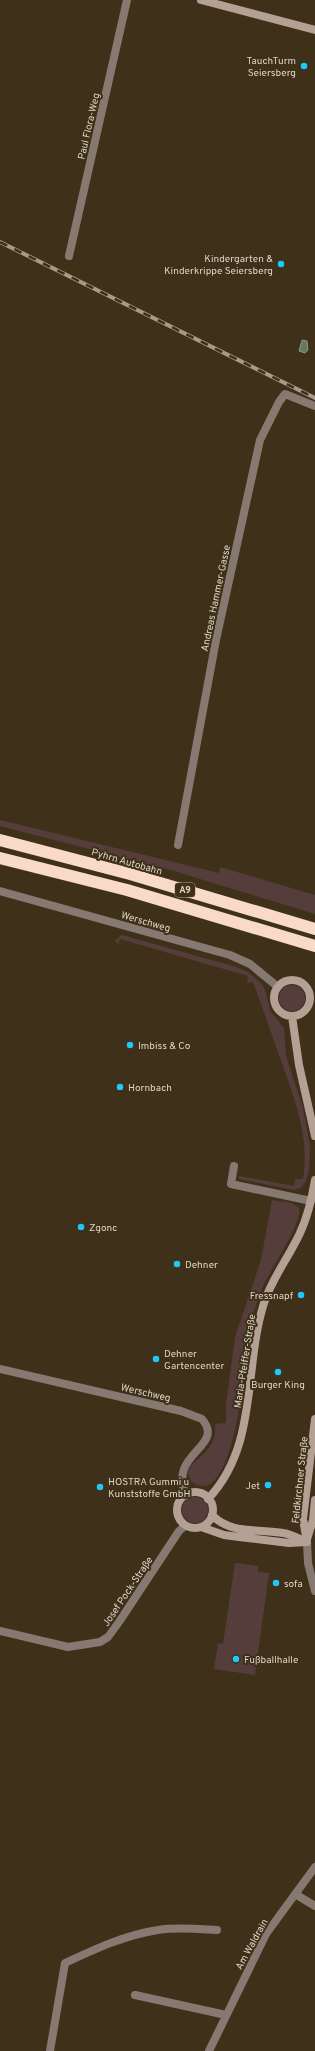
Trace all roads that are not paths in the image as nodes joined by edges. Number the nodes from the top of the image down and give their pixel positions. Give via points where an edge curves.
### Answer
1 (127, 0) edge
2 (201, 0) edge
3 (230, 4) edge
4 (315, 30) edge
5 (69, 256) dead end
6 (315, 406) edge
7 (0, 840) edge
8 (178, 845) dead end
9 (0, 858) edge
10 (0, 891) edge
11 (315, 929) edge
12 (315, 946) edge
13 (278, 987) junction
14 (312, 992) edge
15 (292, 1016) junction
16 (315, 1136) edge
17 (234, 1166) dead end
18 (315, 1180) edge
19 (311, 1201) junction
20 (0, 1369) edge
21 (315, 1419) edge
22 (186, 1495) junction
23 (208, 1499) junction
24 (315, 1500) edge
25 (212, 1515) junction
26 (185, 1526) junction
27 (201, 1527) junction
28 (306, 1542) junction
29 (315, 1591) edge
30 (0, 1631) edge
31 (315, 1867) edge
32 (295, 1894) junction
33 (315, 1906) edge
34 (217, 1930) dead end
35 (136, 1994) dead end
36 (226, 2016) junction
37 (50, 2051) edge
38 (209, 2051) edge

1 - 5 street, Paul Flora-Weg
2 - 3 main road
3 - 4 main road
6 - 8 street, Andreas Hammer-Gasse via 285,394 260,440 216,640
7 - 11 highway, Pyhrn Autobahn / A9 via 130,874
9 - 12 highway, A9 via 127,890
10 - 13 street, Werschweg via 230,955 250,964
13 - 14 main road via 285,982 297,981
13 - 15 main road via 274,996 276,1006 283,1014
14 - 15 main road via 307,1009 299,1015
15 - 16 main road via 295,1047
17 - 19 street via 231,1184
18 - 19 main road, Maria-Pfeiffer-Straße
19 - 23 main road, Maria-Pfeiffer-Straße via 300,1233 264,1302 237,1454 222,1484
20 - 22 street, Werschweg via 182,1411 202,1419 207,1430 204,1442 188,1460 182,1473
21 - 28 main road, Feldkirchner Straße via 304,1519
22 - 23 main road via 198,1493
22 - 26 main road via 180,1500 177,1511
23 - 25 main road via 212,1505
24 - 28 main road, Feldkirchner Straße via 313,1520
25 - 27 main road
25 - 28 main road via 228,1526 283,1533
26 - 27 main road
26 - 30 street, Josef Pock-Straße via 179,1531 119,1622 108,1637 100,1642 68,1647
27 - 28 main road via 224,1535 289,1543
28 - 29 street, Feldkirchner Straße
31 - 32 street, Am Waldrain
32 - 33 street
32 - 36 street, Am Waldrain via 266,1934
34 - 37 street via 159,1930 134,1935 104,1945 65,1963
35 - 36 street
36 - 38 street, Am Waldrain

